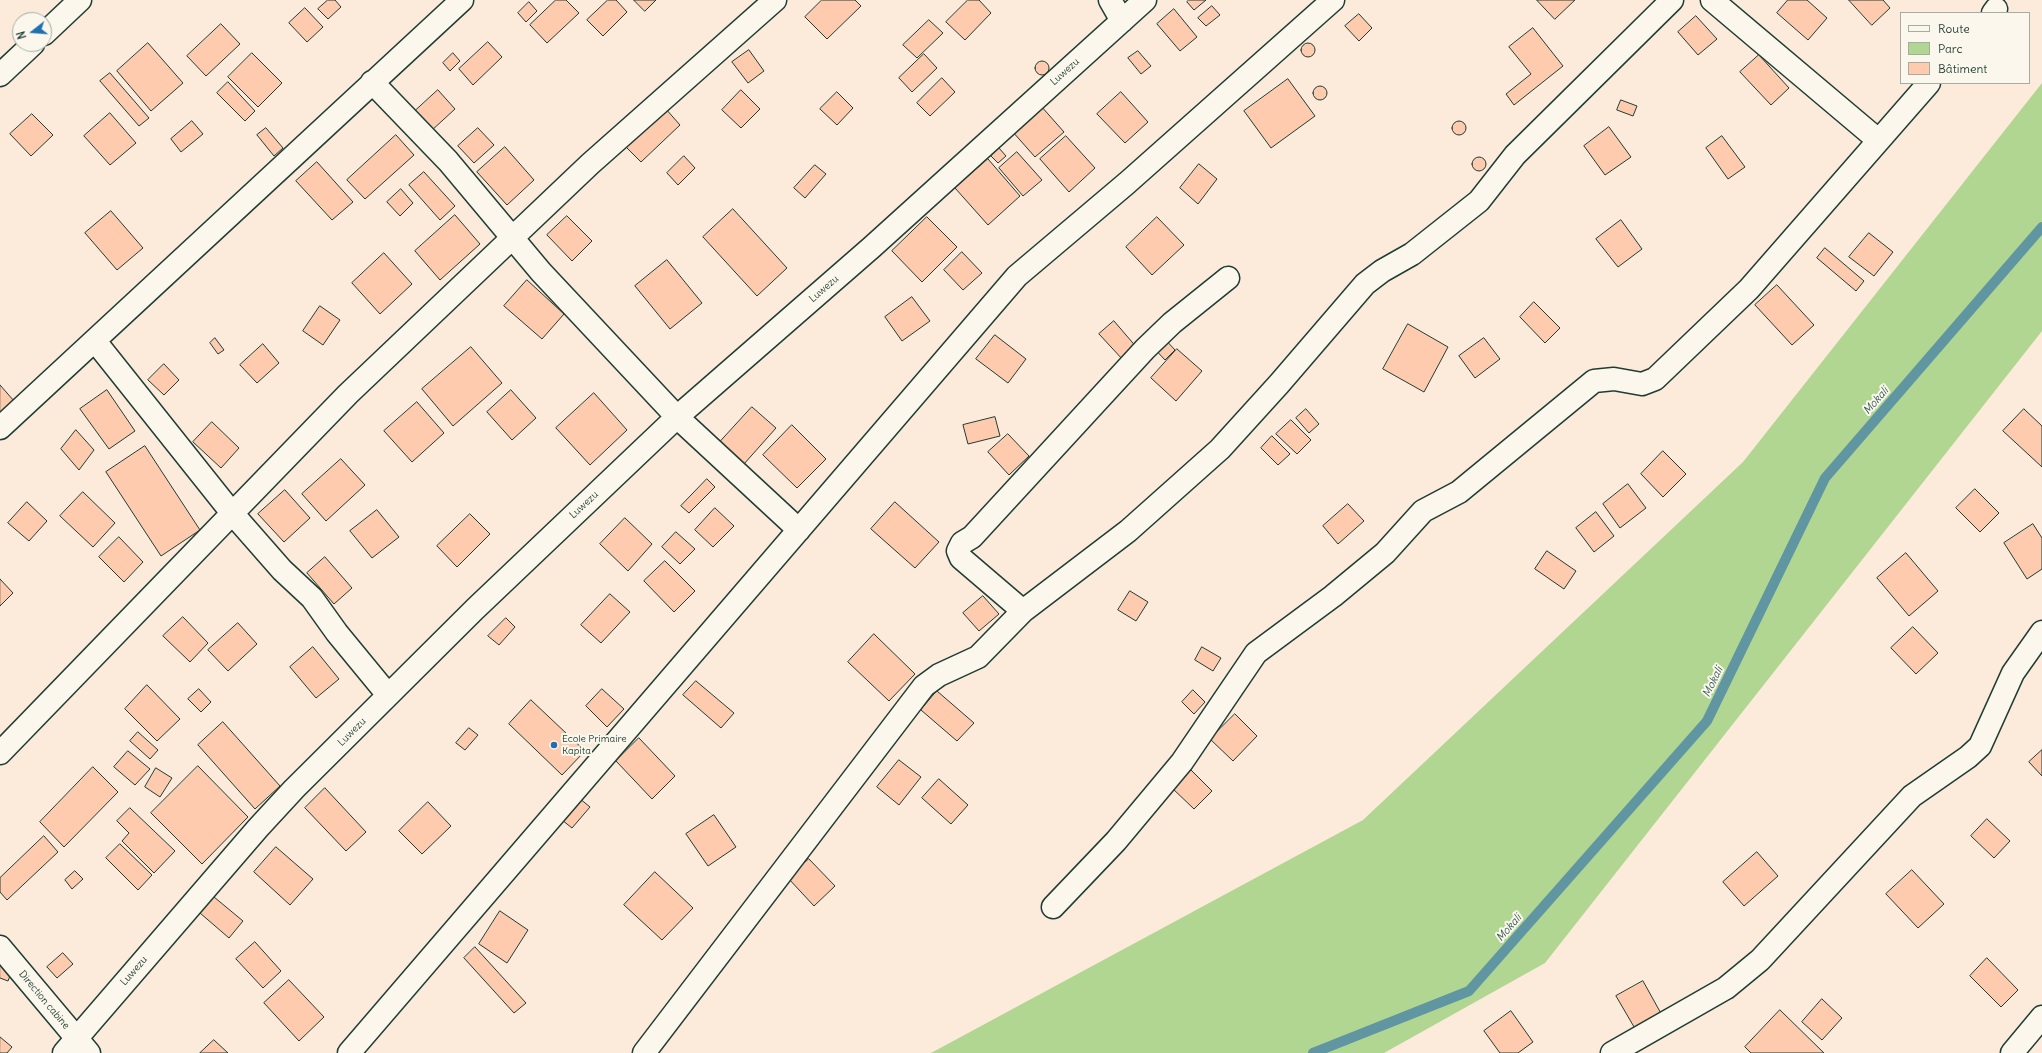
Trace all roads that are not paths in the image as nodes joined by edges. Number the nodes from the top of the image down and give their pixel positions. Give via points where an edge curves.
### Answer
1 (80, 0) edge
2 (462, 0) edge
3 (775, 0) edge
4 (1110, 0) edge
5 (1145, 0) edge
6 (1333, 0) edge
7 (1672, 0) edge
8 (1712, 0) edge
9 (1122, 21) junction
10 (52, 26) edge
11 (24, 52) edge
12 (0, 75) edge
13 (372, 82) junction
14 (1928, 84) edge
15 (1878, 140) junction
16 (513, 238) junction
17 (1228, 278) dead end
18 (95, 341) junction
19 (677, 417) junction
20 (0, 428) edge
21 (232, 513) junction
22 (799, 530) junction
23 (1023, 612) junction
24 (2042, 632) edge
25 (388, 696) junction
26 (0, 753) edge
27 (1053, 907) dead end
28 (0, 947) edge
29 (2042, 1017) edge
30 (76, 1048) edge
31 (349, 1053) edge
32 (644, 1053) edge
33 (1612, 1053) edge
34 (2012, 1053) edge

1 - 10 street
2 - 13 street
3 - 16 street via 590,164
4 - 9 street
5 - 9 street, Luwezu
6 - 22 street via 1127,183 1017,276
7 - 23 street via 1515,155 1479,201 1412,254 1365,284 1220,449 1128,531
8 - 15 street
9 - 19 street, Luwezu via 872,247
11 - 12 street
13 - 16 street via 448,161
13 - 18 street
14 - 15 street
15 - 27 street via 1749,289 1655,379 1642,384 1614,379 1594,381 1459,492 1422,511 1385,553 1333,596 1256,653 1182,762 1116,841
16 - 19 street via 540,272
16 - 21 street via 348,394
17 - 23 street via 1172,323 1145,349 972,537 962,543 958,551 961,558
18 - 20 street
18 - 21 street
19 - 22 street
19 - 25 street, Luwezu via 475,609
21 - 25 street via 282,570 312,598
21 - 26 street
22 - 31 street
23 - 32 street via 978,657 939,675 924,686
24 - 33 street via 2013,673 1980,746 1912,796 1760,960 1726,988
25 - 30 street, Luwezu via 258,828
28 - 30 street, Direction cabine
29 - 34 street

